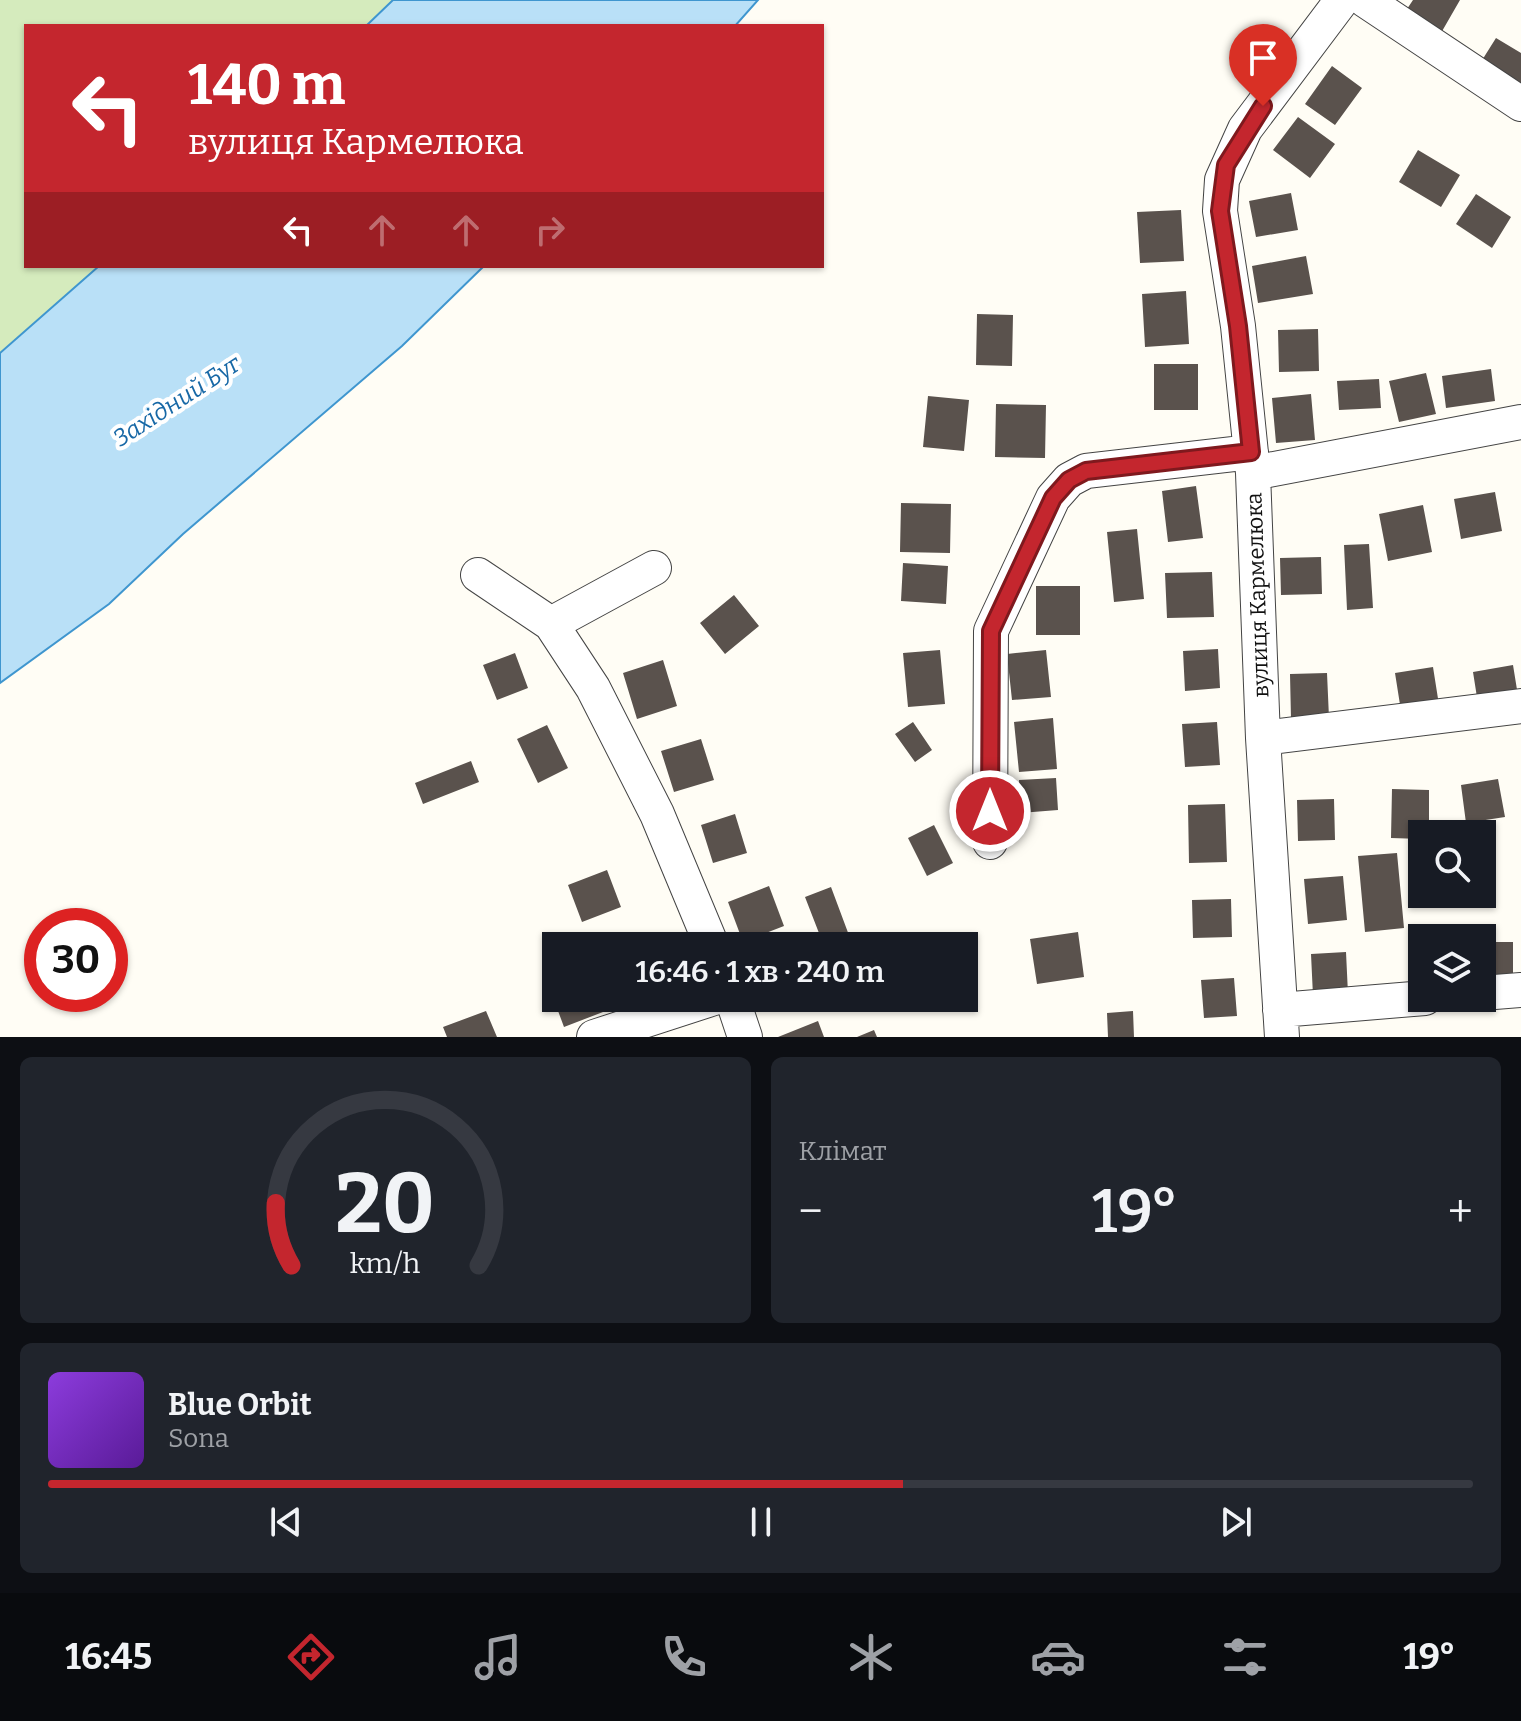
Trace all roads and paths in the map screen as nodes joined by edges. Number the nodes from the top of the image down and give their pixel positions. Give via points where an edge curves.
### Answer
1 (1342, 0) edge
2 (1365, 0) edge
3 (1521, 104) edge
4 (1521, 422) edge
5 (1252, 462) junction
6 (654, 568) dead end
7 (478, 575) dead end
8 (551, 624) junction
9 (1521, 706) edge
10 (1263, 738) junction
11 (990, 842) dead end
12 (706, 932) edge
13 (1521, 990) edge
14 (1496, 992) edge
15 (1408, 1001) edge
16 (671, 1012) edge
17 (737, 1012) edge
18 (1281, 1024) edge
19 (594, 1037) edge
20 (745, 1037) edge

1 - 5 street, вулиця Кармелюка via 1245,129 1222,180 1220,211
2 - 3 street
4 - 5 street
5 - 10 street, вулиця Кармелюка
5 - 11 street via 1086,471 1053,498 991,631
6 - 8 street
7 - 8 street
8 - 12 street via 621,741
9 - 10 street
10 - 18 street, вулиця Кармелюка
13 - 14 street
15 - 18 street
16 - 19 street
17 - 20 street

